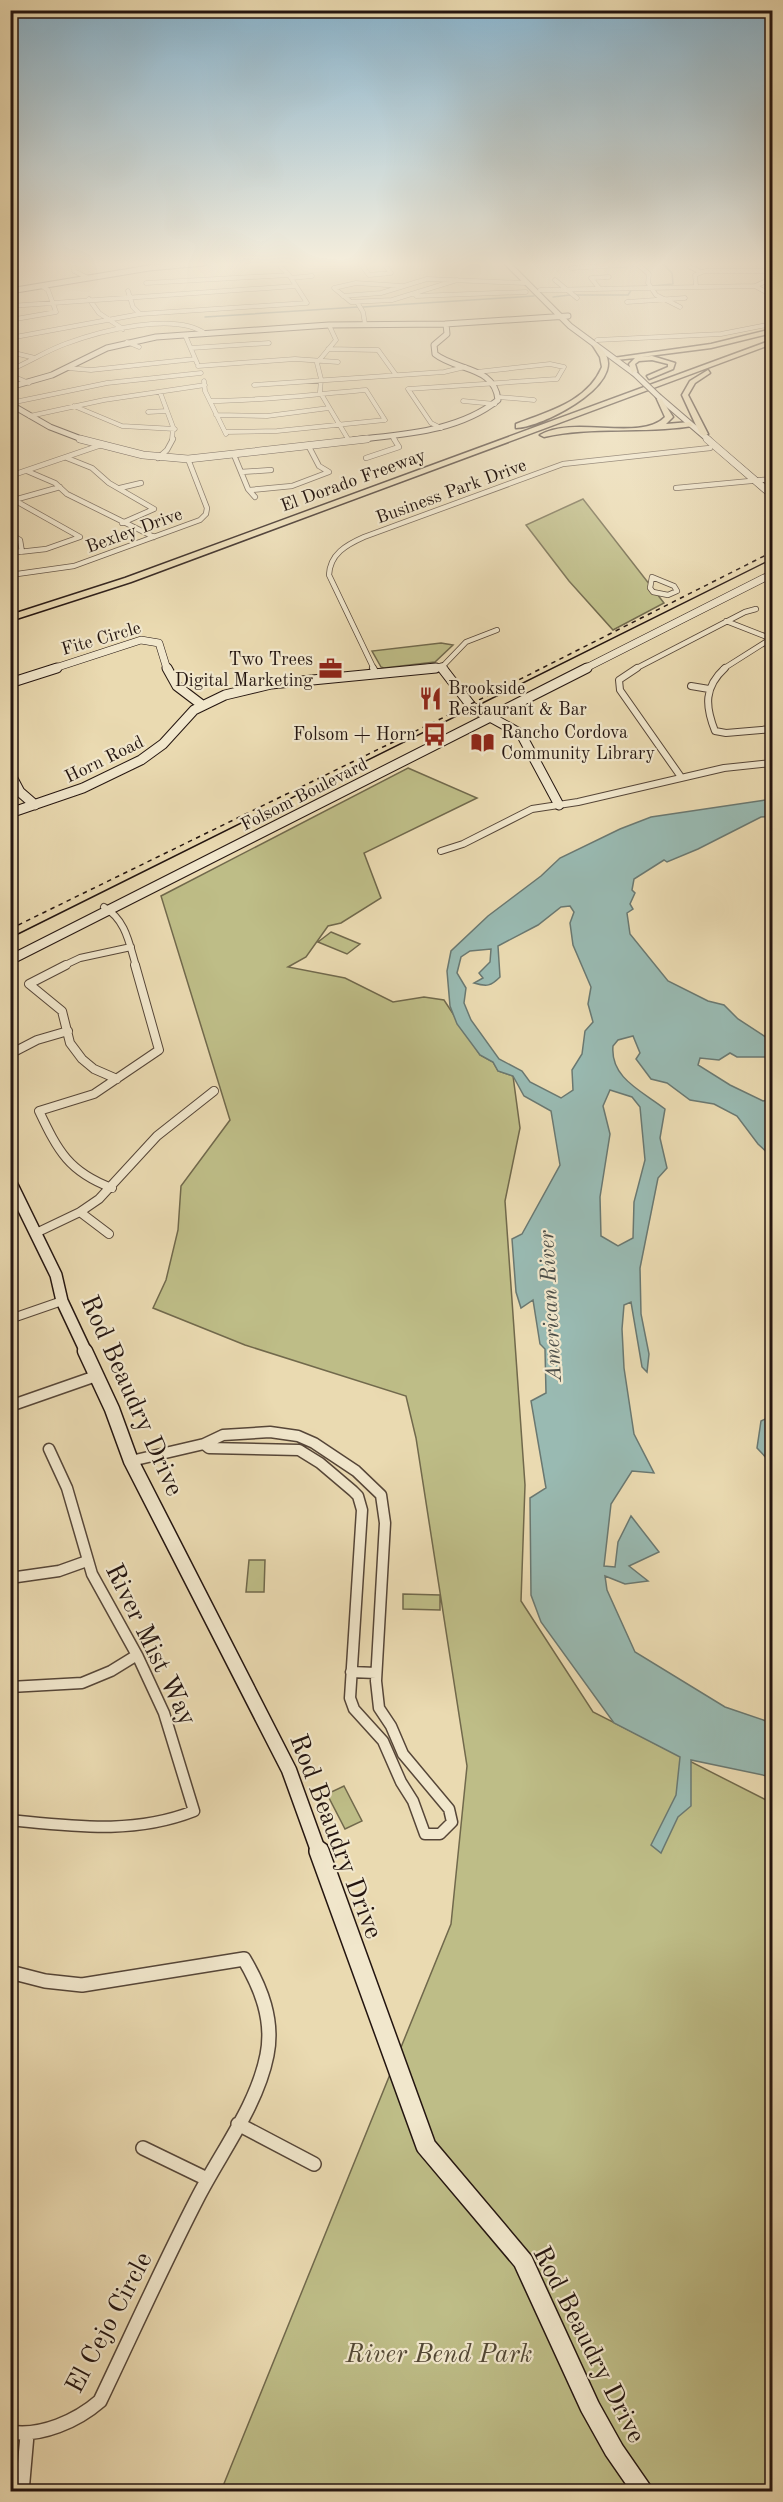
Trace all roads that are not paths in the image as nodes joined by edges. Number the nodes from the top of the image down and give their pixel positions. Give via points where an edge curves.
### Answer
1 (21, 380) edge
2 (37, 380) edge
3 (137, 380) edge
4 (203, 380) edge
5 (321, 380) junction
6 (325, 380) edge
7 (487, 380) edge
8 (537, 380) junction
9 (542, 380) edge
10 (596, 380) edge
11 (640, 380) edge
12 (643, 380) edge
13 (650, 380) edge
14 (671, 380) edge
15 (676, 380) edge
16 (697, 380) edge
17 (29, 383) junction
18 (491, 383) junction
19 (205, 385) junction
20 (254, 385) dead end
21 (542, 386) dead end
22 (10, 387) edge
23 (160, 392) junction
24 (616, 393) junction
25 (321, 394) junction
26 (498, 397) junction
27 (659, 397) junction
28 (534, 400) dead end
29 (210, 401) junction
30 (464, 401) dead end
31 (10, 403) edge
32 (495, 404) junction
33 (74, 406) junction
34 (329, 408) junction
35 (167, 411) junction
36 (148, 412) dead end
37 (30, 416) junction
38 (216, 416) junction
39 (339, 424) junction
40 (690, 424) junction
41 (441, 428) junction
42 (175, 429) junction
43 (704, 434) junction
44 (392, 436) junction
45 (348, 439) junction
46 (488, 439) junction
47 (101, 445) junction
48 (308, 445) junction
49 (710, 448) junction
50 (234, 455) junction
51 (67, 458) junction
52 (158, 458) junction
53 (366, 458) dead end
54 (188, 459) junction
55 (732, 459) junction
56 (452, 461) junction
57 (271, 470) dead end
58 (27, 471) junction
59 (241, 472) junction
60 (10, 476) edge
61 (772, 479) edge
62 (753, 481) junction
63 (141, 483) dead end
64 (60, 487) junction
65 (676, 488) dead end
66 (120, 489) junction
67 (249, 490) junction
68 (772, 495) edge
69 (255, 496) dead end
70 (772, 503) edge
71 (122, 523) junction
72 (10, 534) edge
73 (154, 537) junction
74 (22, 552) junction
75 (10, 553) edge
76 (772, 568) edge
77 (772, 574) edge
78 (10, 575) edge
79 (668, 584) joint
80 (756, 609) dead end
81 (10, 611) edge
82 (10, 618) edge
83 (726, 621) junction
84 (497, 630) dead end
85 (772, 639) edge
86 (585, 664) junction
87 (442, 667) junction
88 (376, 673) junction
89 (563, 681) junction
90 (10, 683) edge
91 (691, 686) dead end
92 (709, 689) junction
93 (772, 694) edge
94 (202, 705) junction
95 (488, 716) junction
96 (772, 718) edge
97 (772, 729) edge
98 (433, 741) junction
99 (412, 758) junction
100 (772, 763) edge
101 (10, 773) edge
102 (368, 773) junction
103 (681, 777) junction
104 (342, 793) junction
105 (34, 805) junction
106 (559, 805) junction
107 (10, 813) edge
108 (441, 851) dead end
109 (107, 909) junction
110 (131, 947) junction
111 (10, 952) edge
112 (10, 960) edge
113 (68, 1031) junction
114 (10, 1054) edge
115 (117, 1079) junction
116 (214, 1091) dead end
117 (10, 1181) edge
118 (112, 1188) junction
119 (80, 1212) junction
120 (36, 1233) junction
121 (109, 1234) dead end
122 (62, 1302) junction
123 (10, 1319) edge
124 (96, 1376) junction
125 (10, 1406) edge
126 (204, 1444) junction
127 (49, 1449) dead end
128 (131, 1461) junction
129 (87, 1561) junction
130 (10, 1578) edge
131 (137, 1655) junction
132 (351, 1671) junction
133 (376, 1673) junction
134 (10, 1687) edge
135 (10, 1820) edge
136 (244, 1959) joint
137 (10, 1972) edge
138 (238, 2124) junction
139 (143, 2148) dead end
140 (314, 2164) dead end
141 (207, 2179) junction
142 (10, 2432) edge
143 (27, 2435) junction
144 (22, 2492) edge
145 (643, 2492) edge

1 - 17 street
2 - 17 street
3 - 31 street
4 - 19 street
5 - 6 street
5 - 20 street
5 - 25 street
7 - 18 street
8 - 9 street
8 - 18 street
8 - 21 street
10 - 46 highway via 573,402
11 - 27 street, bridge
12 - 24 highway
13 - 24 highway, El Dorado Freeway
14 - 56 highway, El Dorado Freeway
15 - 27 highway via 621,404 610,416 637,426 663,423 669,417
16 - 43 highway via 687,388 686,402
17 - 22 street
18 - 26 street
18 - 41 street via 408,389 431,423
19 - 23 street
19 - 29 street
23 - 33 street
23 - 35 street
24 - 46 highway, El Dorado Freeway
25 - 29 street via 263,401
25 - 34 street
25 - 39 street via 366,390 385,420
26 - 28 street
26 - 32 street
27 - 40 street
29 - 38 street
30 - 32 street
31 - 37 street
32 - 41 street
33 - 37 street
33 - 42 street via 105,423 126,429
34 - 38 street via 267,416
34 - 39 street
35 - 36 street
35 - 42 street
37 - 47 street via 60,432
38 - 39 street via 227,434
39 - 45 street
40 - 43 street
40 - 49 street
40 - 56 highway via 565,430
41 - 44 street
42 - 52 street via 172,444
43 - 55 street
44 - 45 street
44 - 53 street via 399,447
45 - 48 street
46 - 81 highway, El Dorado Freeway
47 - 51 street
47 - 52 street
48 - 50 street
48 - 67 street via 319,466 329,472 292,486
49 - 55 street
49 - 62 street
49 - 88 street, Business Park Drive via 563,464 343,548 332,560 329,575
50 - 54 street
50 - 59 street
51 - 58 street
51 - 66 street via 89,467
52 - 54 street
54 - 73 street, Bexley Drive via 207,512 197,522
55 - 62 street
56 - 82 highway, El Dorado Freeway
57 - 59 street
58 - 60 street
58 - 64 street
59 - 67 street
61 - 62 street
62 - 65 street
62 - 68 street
62 - 70 street
63 - 66 street
64 - 71 street
64 - 74 street via 14,500 80,537 46,549
66 - 71 street via 149,504 154,511
67 - 69 street
71 - 73 street
72 - 74 street via 20,540
73 - 78 street, Bexley Drive via 74,566
74 - 75 street
76 - 86 street, Folsom Boulevard
77 - 89 street, Folsom Boulevard
79 - 79 street via 652,577 650,590 661,595 676,592 677,588
80 - 83 street
83 - 85 street
83 - 103 street via 619,680 620,690
84 - 87 street via 466,642
85 - 92 street via 727,664
86 - 89 street
86 - 95 street, Folsom Boulevard
87 - 88 street, Horn Road
87 - 95 street via 465,700
88 - 94 street, Horn Road via 259,686
89 - 95 street, Folsom Boulevard
90 - 94 street, Fite Circle via 141,640 153,640 159,643 175,686
91 - 92 street
92 - 97 street via 707,708 716,731
93 - 96 street
94 - 105 street, Horn Road via 146,757 83,788
95 - 98 street, Folsom Boulevard
95 - 99 street, Folsom Boulevard
95 - 106 street via 521,735
98 - 99 street via 414,752
98 - 102 street, Folsom Boulevard
99 - 104 street, Folsom Boulevard
100 - 103 street
101 - 105 street via 20,792
102 - 104 street
102 - 109 street, Folsom Boulevard
103 - 106 street
104 - 109 street, Folsom Boulevard
105 - 107 street, Horn Road
106 - 108 street via 521,813 463,844
109 - 110 street via 124,926
109 - 111 street, Folsom Boulevard
109 - 112 street, Folsom Boulevard
110 - 113 street via 80,958 29,984 58,1006
110 - 115 street via 159,1050
113 - 114 street via 37,1040
113 - 115 street via 70,1043 82,1059
115 - 118 street via 94,1094 39,1111 69,1167
116 - 118 street via 157,1136
117 - 120 street, Rod Beaudry Drive
118 - 119 street
119 - 120 street
119 - 121 street
120 - 122 street, Rod Beaudry Drive via 56,1275
122 - 123 street
122 - 124 street, Rod Beaudry Drive
124 - 125 street
124 - 128 street, Rod Beaudry Drive
126 - 128 street
126 - 132 street via 209,1448 299,1450 358,1496 362,1510
126 - 133 street via 209,1438 233,1432 295,1435 332,1455 379,1491 385,1523
127 - 129 street, River Mist Way via 59,1466
128 - 145 street, Rod Beaudry Drive via 289,1770 426,2146 523,2261 590,2407
129 - 130 street via 59,1571
129 - 131 street, River Mist Way via 108,1608
131 - 134 street via 82,1683
131 - 135 street, River Mist Way via 167,1718 194,1811 161,1824 126,1829
132 - 133 street
132 - 133 street via 350,1698 354,1709 383,1742 414,1801 425,1834 440,1834 452,1822 449,1809 403,1754 379,1708
136 - 137 street via 82,1985
136 - 138 street, El Cejo Circle via 260,1988 268,2044 261,2074
138 - 140 street
138 - 141 street, El Cejo Circle
139 - 141 street
141 - 143 street, El Cejo Circle via 100,2401 83,2416
142 - 143 street, El Cejo Circle
143 - 144 street

